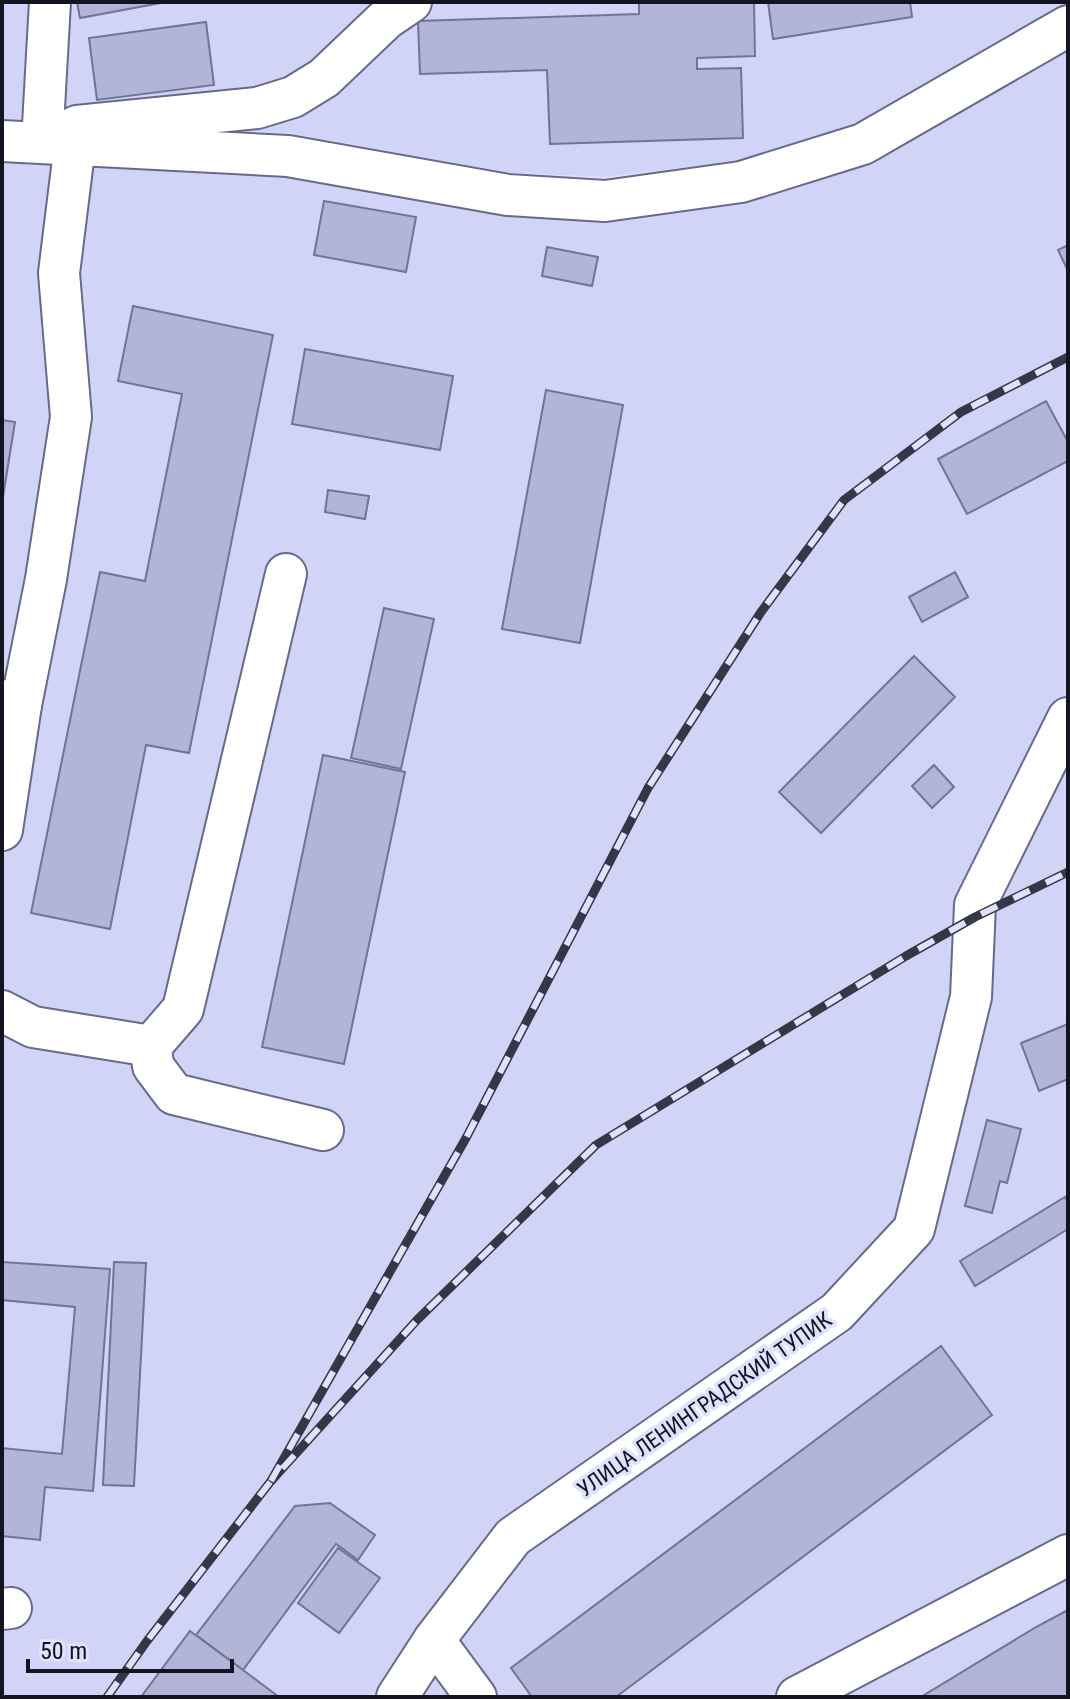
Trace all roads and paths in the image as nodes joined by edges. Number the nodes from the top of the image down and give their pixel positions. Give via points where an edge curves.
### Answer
1 (50, 2) edge
2 (411, 2) edge
3 (1068, 26) edge
4 (2, 141) edge
5 (59, 143) junction
6 (286, 574) dead end
7 (12, 703) edge
8 (1068, 718) edge
9 (2, 830) edge
10 (2, 1011) edge
11 (151, 1046) junction
12 (323, 1130) dead end
13 (1068, 1555) edge
14 (434, 1640) junction
15 (397, 1697) edge
16 (476, 1697) edge
17 (797, 1697) edge

1 - 5 street
2 - 5 street via 324,78 293,97 257,108 77,126
3 - 5 street via 863,144 741,182 605,201 508,195 288,156
4 - 5 street
5 - 7 street via 59,273 71,417 46,579
6 - 11 street via 183,1009
7 - 9 street
8 - 14 street, УЛИЦА ЛЕНИНГРАДСКИЙ ТУПИК via 975,905 971,997 914,1229 837,1312 513,1537
10 - 11 street via 33,1027
11 - 12 street via 153,1066 174,1094
13 - 17 street
14 - 15 street, УЛИЦА ЛЕНИНГРАДСКИЙ ТУПИК
14 - 16 street

